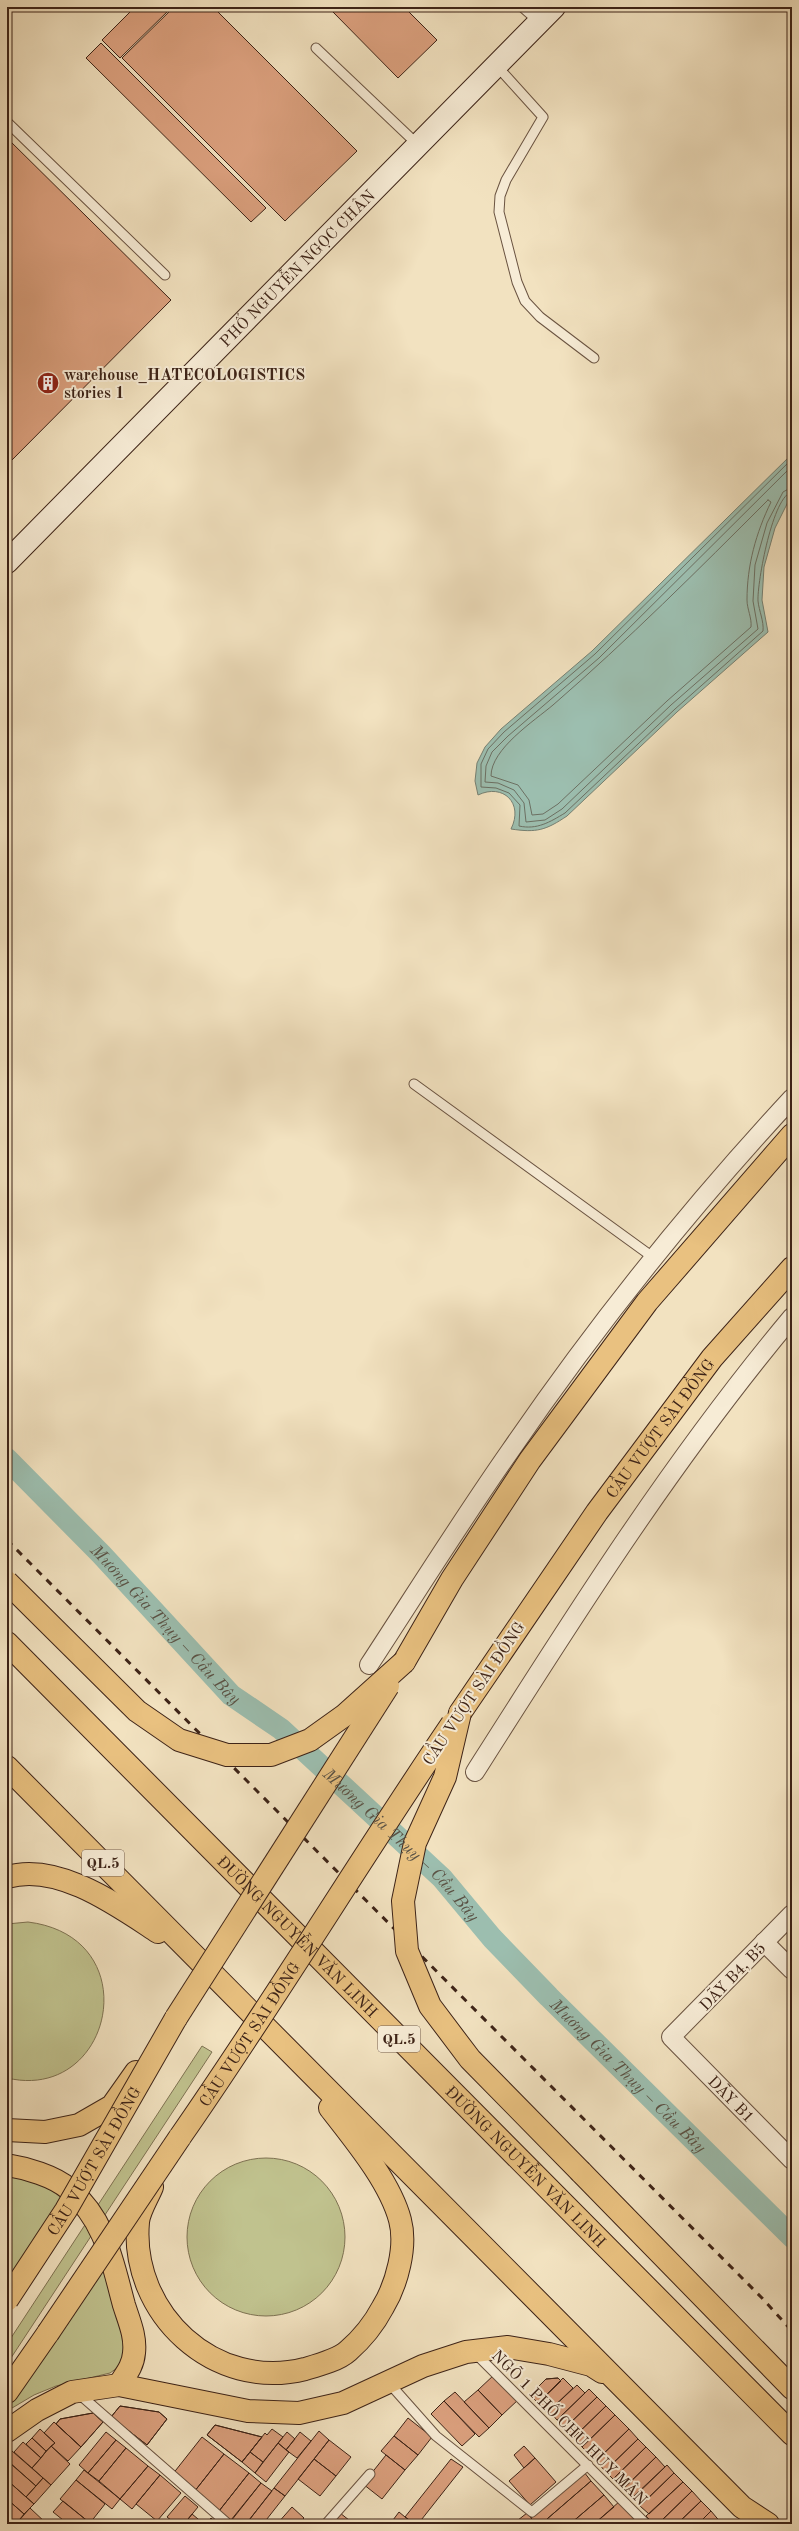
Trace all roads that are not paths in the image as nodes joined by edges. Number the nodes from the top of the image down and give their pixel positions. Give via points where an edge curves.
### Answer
1 (522, 7) edge
2 (554, 7) edge
3 (538, 22) junction
4 (316, 48) dead end
5 (496, 66) junction
6 (7, 122) edge
7 (417, 144) junction
8 (165, 275) dead end
9 (594, 358) dead end
10 (7, 562) edge
11 (414, 1084) dead end
12 (792, 1098) edge
13 (792, 1135) edge
14 (654, 1258) junction
15 (792, 1268) edge
16 (792, 1317) edge
17 (7, 1582) edge
18 (7, 1642) edge
19 (404, 1662) junction
20 (369, 1665) dead end
21 (460, 1713) junction
22 (7, 1767) edge
23 (475, 1772) dead end
24 (7, 1877) edge
25 (792, 1914) edge
26 (764, 1942) junction
27 (198, 1960) junction
28 (792, 1970) edge
29 (176, 2018) junction
30 (269, 2028) junction
31 (671, 2037) joint
32 (7, 2130) edge
33 (180, 2137) junction
34 (792, 2160) edge
35 (7, 2165) edge
36 (7, 2300) edge
37 (474, 2351) junction
38 (618, 2382) junction
39 (389, 2383) junction
40 (119, 2385) junction
41 (792, 2388) edge
42 (7, 2392) edge
43 (77, 2392) junction
44 (7, 2431) edge
45 (792, 2434) edge
46 (588, 2465) junction
47 (370, 2474) dead end
48 (228, 2524) edge
49 (326, 2524) edge
50 (646, 2524) edge
51 (768, 2524) edge

1 - 3 lane
2 - 3 street, PHỐ NGUYỄN NGỌC CHÂN
3 - 5 street, PHỐ NGUYỄN NGỌC CHÂN
4 - 7 lane
5 - 7 street, PHỐ NGUYỄN NGỌC CHÂN
5 - 9 lane via 542,117 506,180 500,196 500,212 517,282 525,301 540,317
6 - 8 lane
7 - 10 street, PHỐ NGUYỄN NGỌC CHÂN
11 - 14 lane
12 - 14 street via 734,1161
13 - 19 main road via 647,1302 530,1460 452,1579
14 - 20 street via 510,1450
15 - 21 main road, CẦU VƯỢT SÀI ĐỒNG via 712,1358 597,1512
16 - 23 street via 688,1450 613,1558
17 - 19 main road, bridge via 137,1711 179,1740 227,1756 271,1755 310,1740 344,1715
18 - 45 main road, ĐƯỜNG NGUYỄN VĂN LINH / QL.5
19 - 29 main road, bridge
21 - 33 main road, CẦU VƯỢT SÀI ĐỒNG, bridge via 366,1850 234,2059
21 - 41 main road, bridge via 445,1777 415,1843 403,1901 407,1952 430,2006 470,2059
22 - 27 main road, QL.5
24 - 27 main road via 21,1873 69,1881 108,1899
25 - 26 street, DÃY B4, B5
26 - 28 street
26 - 31 street, DÃY B4, B5
27 - 30 main road, QL.5
29 - 32 main road, bridge via 112,2106 79,2125 45,2132
29 - 36 main road, CẦU VƯỢT SÀI ĐỒNG, bridge via 66,2210
30 - 33 main road, bridge via 362,2150 386,2189 400,2220 401,2258 390,2295 372,2327 347,2352 319,2365 286,2373 249,2371 212,2359 182,2336 159,2309 145,2281 139,2250 138,2221 152,2186
30 - 38 main road, QL.5
31 - 34 street, DÃY B1
33 - 42 main road, bridge
35 - 40 main road via 43,2176 68,2188 92,2214 109,2247 132,2330 134,2352 131,2369
37 - 38 main road via 508,2347 548,2354 592,2365
37 - 39 main road via 423,2366
37 - 46 lane, NGÕ 1 PHỐ CHU HUY MÂN
38 - 51 main road, QL.5 via 742,2506
39 - 40 main road via 343,2403 299,2413 248,2411
39 - 46 lane via 436,2436 532,2512
40 - 43 main road
43 - 44 main road via 37,2410
43 - 48 lane
46 - 50 lane, NGÕ 1 PHỐ CHU HUY MÂN
47 - 49 lane

